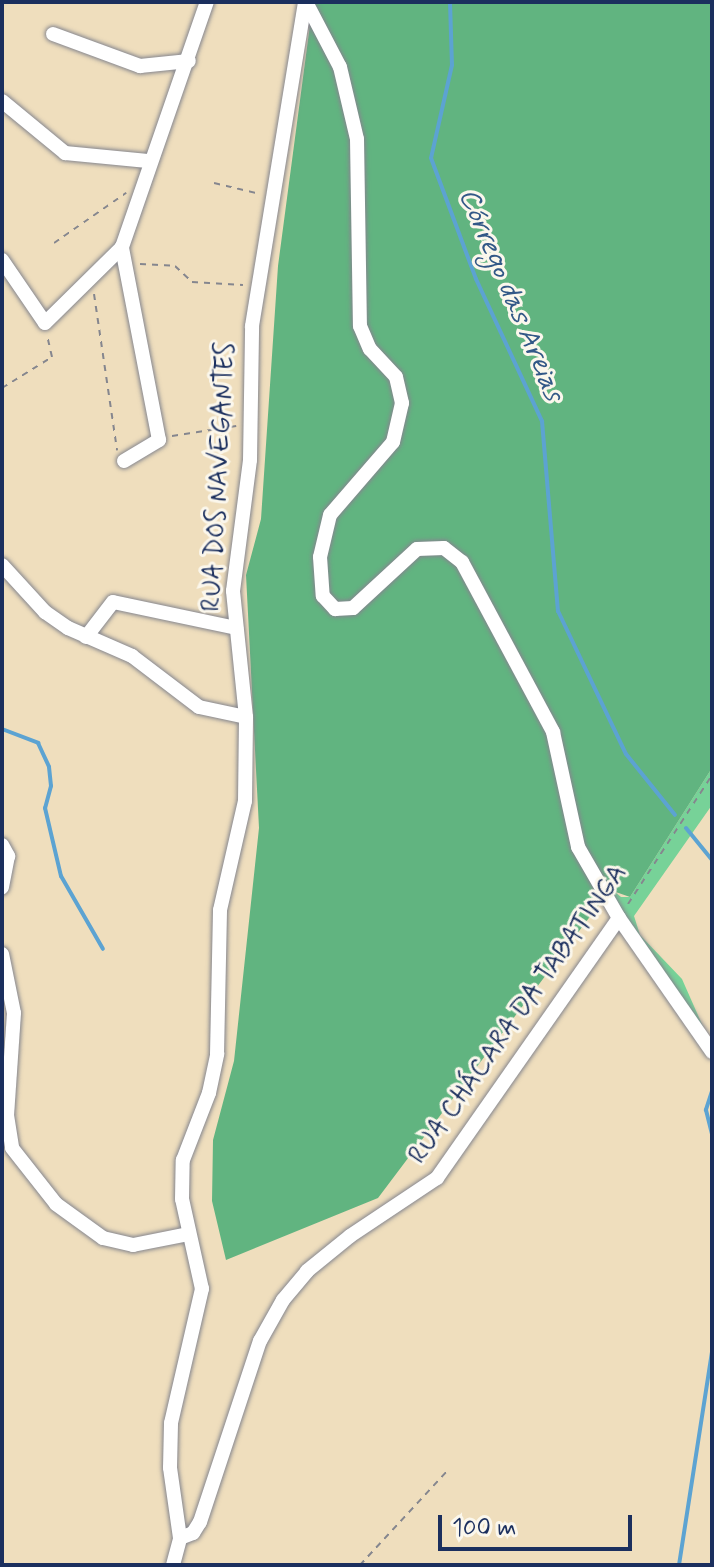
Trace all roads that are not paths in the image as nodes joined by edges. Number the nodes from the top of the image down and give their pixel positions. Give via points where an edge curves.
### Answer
1 (207, 2) edge
2 (305, 2) edge
3 (53, 34) dead end
4 (189, 61) junction
5 (2, 101) edge
6 (148, 161) junction
7 (122, 247) junction
8 (2, 260) edge
9 (124, 461) road end
10 (2, 565) edge
11 (236, 628) junction
12 (86, 637) junction
13 (246, 717) junction
14 (2, 845) edge
15 (2, 887) edge
16 (619, 918) junction
17 (2, 954) edge
18 (8, 1010) edge
19 (712, 1052) edge
20 (188, 1234) junction
21 (180, 1538) junction
22 (173, 1565) edge

1 - 4 street
2 - 11 street, RUA DOS NAVEGANTES via 256,286 252,427 235,572
2 - 16 street via 340,67 356,128 360,326 370,349 396,377 402,403 393,442 330,515 320,557 323,596 335,609 349,610 417,549 430,546 453,553 553,732 571,831
3 - 4 street via 148,68
4 - 6 street
5 - 6 street via 65,153
6 - 7 street
7 - 8 street via 45,323
7 - 9 street via 159,440
10 - 12 street via 45,612
11 - 12 street via 113,602
11 - 13 street, RUA DOS NAVEGANTES
12 - 13 street via 132,656 199,707
13 - 20 street, RUA DOS NAVEGANTES via 245,801 218,935 217,1054 209,1093 183,1160
14 - 15 street via 8,856
16 - 19 street
16 - 21 street, RUA CHÁCARA DA TABATINGA via 437,1178 350,1236 307,1271 283,1300 260,1341 200,1522 193,1533
17 - 18 street
18 - 20 street via 7,1127 24,1165 76,1222 103,1238 133,1245
20 - 21 street, RUA DOS NAVEGANTES via 202,1289 169,1443
21 - 22 street, RUA DOS NAVEGANTES

